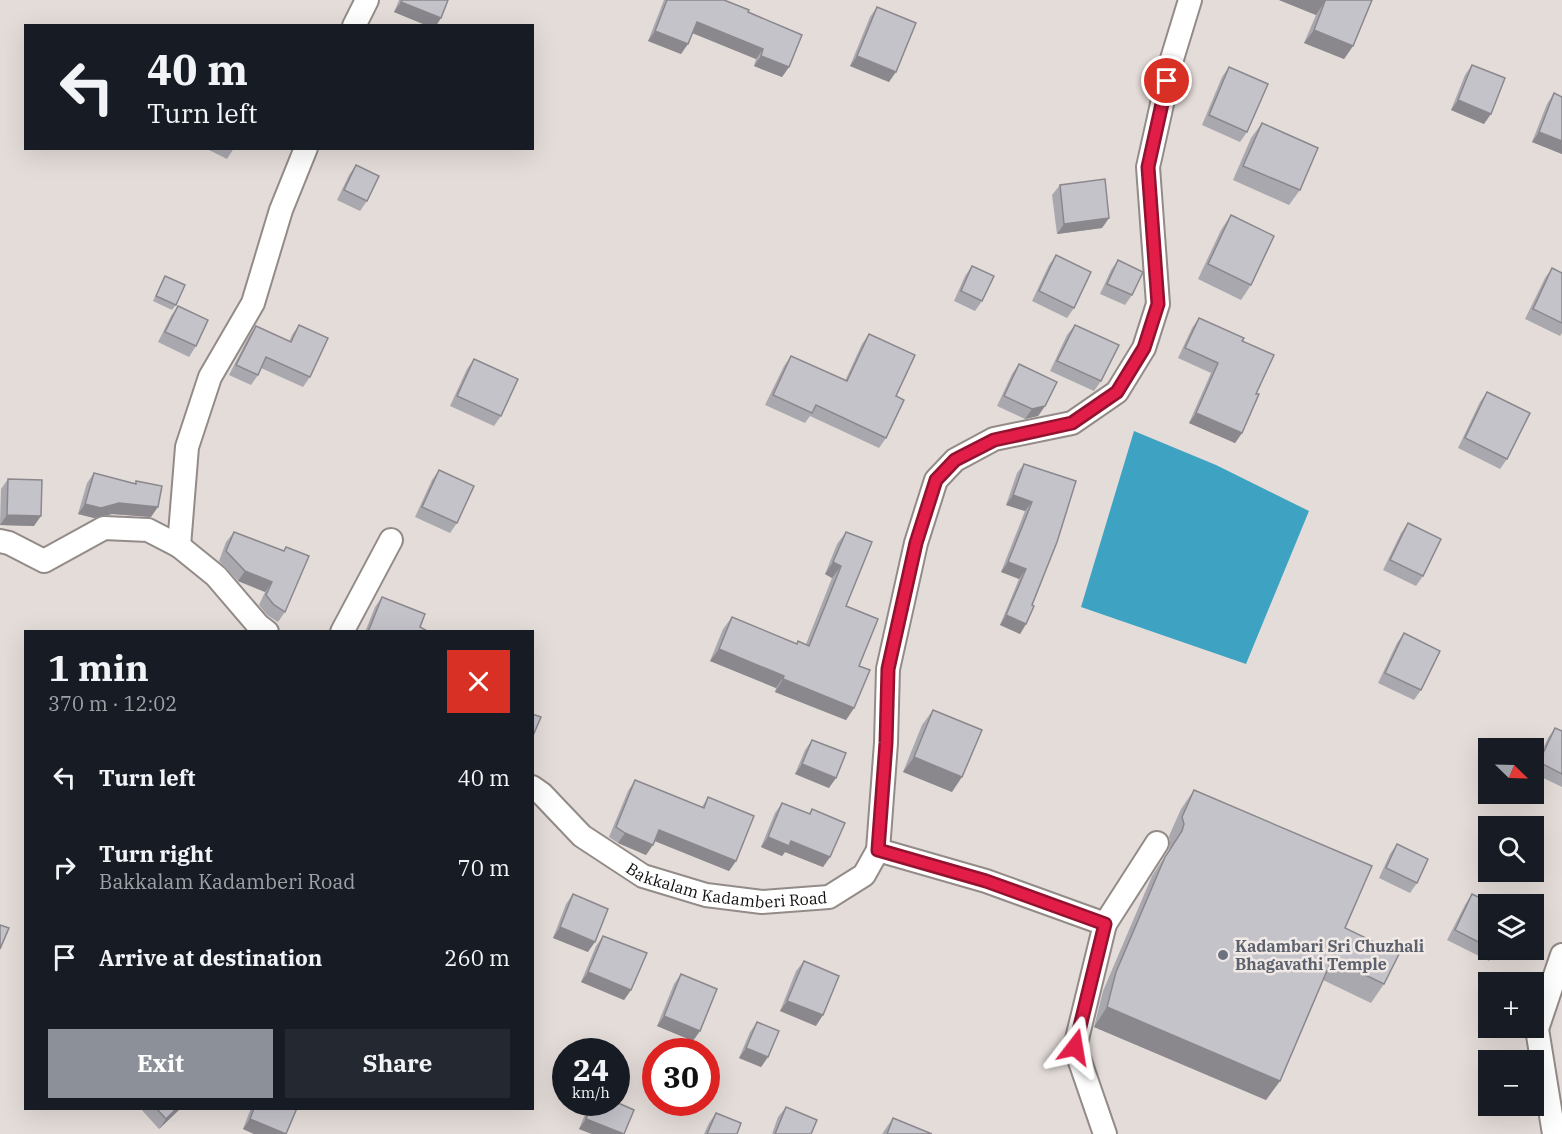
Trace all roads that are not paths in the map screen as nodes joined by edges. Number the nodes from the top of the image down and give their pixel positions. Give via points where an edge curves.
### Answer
1 (367, 0) edge
2 (1190, 0) edge
3 (355, 24) edge
4 (305, 150) edge
5 (391, 540) dead end
6 (0, 541) edge
7 (179, 546) junction
8 (264, 630) edge
9 (343, 630) edge
10 (534, 788) edge
11 (1157, 843) dead end
12 (878, 850) junction
13 (1105, 924) junction
14 (1562, 955) edge
15 (1105, 1134) edge
16 (1554, 1134) edge

1 - 3 street
2 - 12 street, Bakkalam Kadamberi Road via 1172,59 1148,167 1158,304 1144,348 1117,392 1072,423 994,440 955,460 936,480 916,543 888,669
4 - 7 street via 281,210 253,303 210,376 187,447
5 - 9 street
6 - 7 street via 44,561 104,528 148,530
7 - 8 street via 216,576
10 - 12 street, Bakkalam Kadamberi Road via 582,836 643,876 706,895 762,902 829,897 864,875
11 - 13 street
12 - 13 street via 986,881
13 - 15 street via 1075,1047
14 - 16 street via 1537,1029

